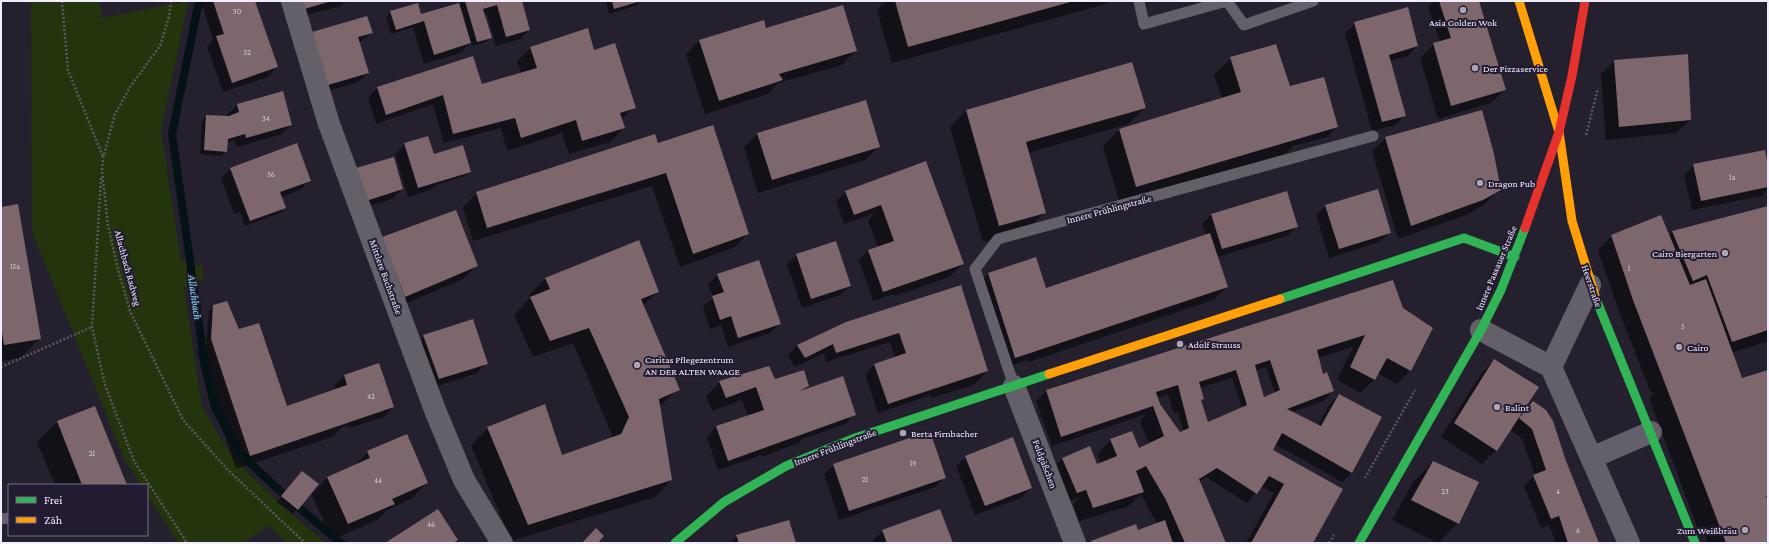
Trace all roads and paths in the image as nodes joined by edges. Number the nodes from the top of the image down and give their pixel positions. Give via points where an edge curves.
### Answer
1 (62, 1) edge
2 (171, 1) edge
3 (292, 1) edge
4 (1139, 1) edge
5 (1313, 1) edge
6 (1519, 1) edge
7 (1585, 1) edge
8 (1559, 132) junction
9 (1374, 136) dead end
10 (103, 158) junction
11 (102, 170) junction
12 (1515, 257) junction
13 (1590, 285) junction
14 (92, 327) junction
15 (1481, 330) junction
16 (1, 367) edge
17 (1550, 368) junction
18 (1420, 385) dead end
19 (1014, 386) junction
20 (1651, 432) junction
21 (1591, 458) junction
22 (1364, 479) dead end
23 (1336, 530) dead end
24 (187, 543) edge
25 (305, 543) edge
26 (502, 543) edge
27 (675, 543) edge
28 (1075, 543) edge
29 (1329, 543) edge
30 (1359, 543) edge
31 (1629, 543) edge
32 (1695, 543) edge

1 - 10 path via 68,70
2 - 10 path, Allachbach Radweg via 169,18 160,46 130,87 115,114
3 - 26 street, Mittlere Bachstraße via 329,124 434,410 464,480
4 - 5 lane via 1144,24 1227,1 1244,25
6 - 8 street
7 - 8 street, Innere Passauer Straße
8 - 12 street, Innere Passauer Straße
8 - 13 street, Heerstraße via 1572,221
9 - 19 lane, Innere Frühlingstraße via 998,239 975,269
10 - 11 path, Allachbach Radweg
11 - 14 path
11 - 25 path, Allachbach Radweg via 108,226 130,311 183,420 228,470
12 - 15 street, Innere Passauer Straße
12 - 19 street, Innere Frühlingstraße via 1464,238
13 - 17 street
13 - 20 street, Heerstraße
14 - 16 path
14 - 24 path via 105,385 134,461
15 - 17 street
15 - 30 street, Innere Passauer Straße
17 - 21 street
18 - 22 path via 1412,394
19 - 27 street, Innere Frühlingstraße via 855,438 786,466 724,502
19 - 28 street, Feldgäßchen
20 - 21 street
20 - 32 street, Heerstraße
21 - 31 street
23 - 29 path

